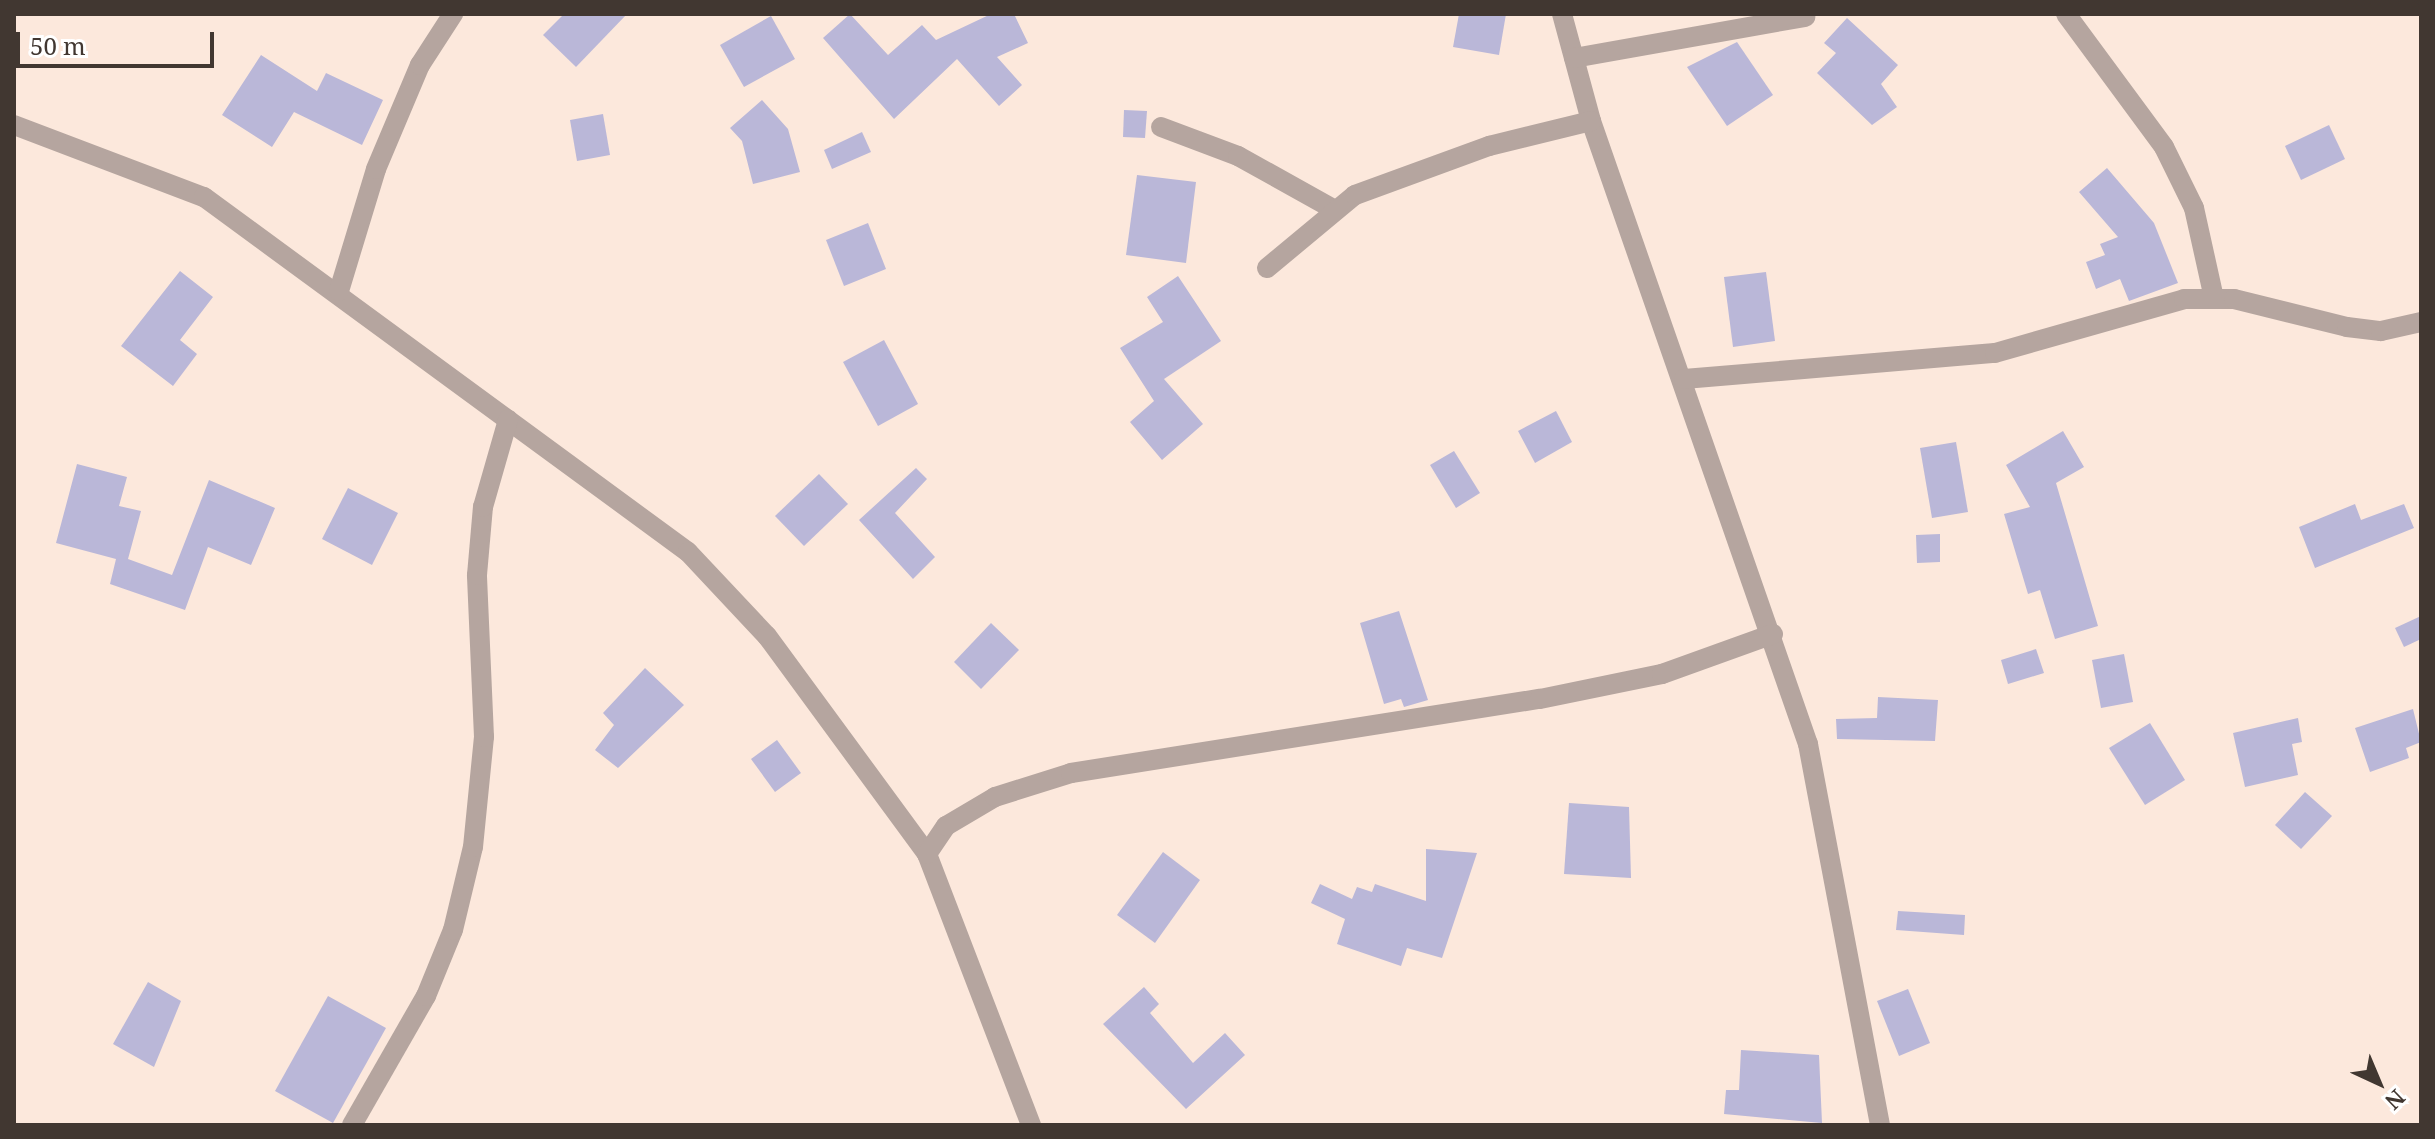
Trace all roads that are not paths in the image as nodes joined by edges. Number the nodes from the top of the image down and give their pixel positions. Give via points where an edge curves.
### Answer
1 (453, 14) edge
2 (1562, 14) edge
3 (2066, 14) edge
4 (1805, 17) dead end
5 (1574, 58) junction
6 (1591, 121) junction
7 (14, 125) edge
8 (1161, 127) dead end
9 (1335, 210) junction
10 (1267, 268) dead end
11 (339, 291) junction
12 (2214, 298) junction
13 (2421, 322) edge
14 (1684, 379) junction
15 (508, 420) junction
16 (1773, 634) junction
17 (927, 854) junction
18 (352, 1125) edge
19 (1031, 1125) edge
20 (1880, 1125) edge

1 - 11 street via 420,65 376,169
2 - 5 street
3 - 12 street via 2164,147 2194,208
4 - 5 street
5 - 6 street
6 - 9 street via 1415,170
6 - 14 street
7 - 11 street via 204,197
8 - 9 street via 1238,156
9 - 10 street
11 - 15 street
12 - 13 street via 2381,331
12 - 14 street via 2138,309 1995,353
14 - 16 street
15 - 17 street via 688,552 767,636
15 - 18 street via 483,507 477,575 484,737 473,847 453,930 426,996
16 - 17 street via 1662,674 1570,693 1071,773 995,797 946,826
16 - 20 street via 1808,744
17 - 19 street

